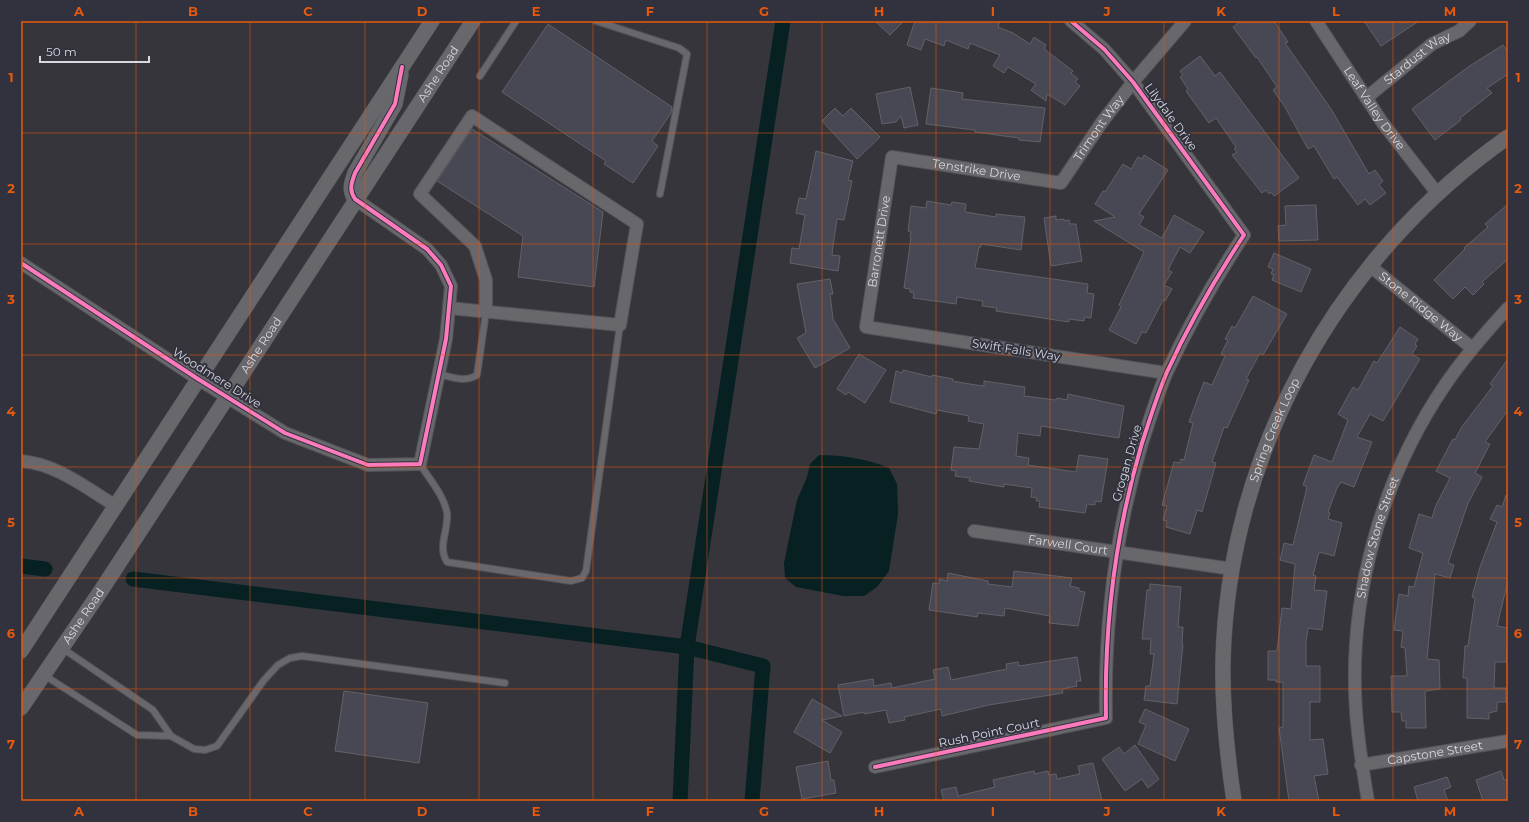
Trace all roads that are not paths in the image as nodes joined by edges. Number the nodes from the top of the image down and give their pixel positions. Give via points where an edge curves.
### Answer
1 (432, 21) edge
2 (516, 21) edge
3 (596, 21) edge
4 (1071, 21) edge
5 (1185, 21) edge
6 (1316, 21) edge
7 (1470, 21) edge
8 (469, 25) edge
9 (402, 67) junction
10 (480, 76) dead end
11 (1133, 82) junction
12 (1366, 98) junction
13 (1508, 137) edge
14 (892, 157) joint
15 (1061, 183) joint
16 (1437, 193) junction
17 (660, 194) dead end
18 (355, 199) junction
19 (1244, 235) joint
20 (21, 263) edge
21 (1370, 266) junction
22 (449, 308) junction
23 (1508, 308) edge
24 (486, 312) junction
25 (620, 325) junction
26 (866, 327) joint
27 (1472, 348) junction
28 (438, 374) junction
29 (1166, 374) junction
30 (198, 379) junction
31 (227, 397) junction
32 (21, 461) edge
33 (420, 464) junction
34 (116, 506) junction
35 (974, 531) dead end
36 (1116, 552) junction
37 (1232, 569) junction
38 (62, 648) junction
39 (21, 651) edge
40 (44, 674) junction
41 (505, 683) dead end
42 (21, 708) edge
43 (1106, 718) joint
44 (171, 736) junction
45 (1508, 741) edge
46 (1361, 765) junction
47 (875, 767) dead end
48 (1234, 801) edge
49 (1368, 801) edge

1 - 9 street
2 - 10 lane
3 - 17 lane via 679,48 687,54
4 - 11 street, Lilydale Drive via 1104,49
5 - 11 street, Trimont Way
6 - 12 street, Leaf Valley Drive
7 - 12 street, Stardust Way via 1459,31 1432,44
8 - 18 street, Ashe Road
9 - 18 street via 395,104 355,173 351,185
9 - 30 street
11 - 15 street, Trimont Way via 1102,122
11 - 19 street, Lilydale Drive
12 - 16 street, Leaf Valley Drive
13 - 16 street, Spring Creek Loop
14 - 15 street, Tenstrike Drive
14 - 26 street, Barronett Drive
16 - 21 street, Spring Creek Loop
18 - 22 street via 427,249 441,265 451,286
18 - 31 street, Ashe Road
19 - 29 street, Grogan Drive via 1214,281
20 - 30 street, Woodmere Drive
21 - 27 street, Stone Ridge Way
21 - 37 street, Spring Creek Loop via 1317,341 1294,382 1255,478
22 - 24 street
22 - 28 street via 446,339
23 - 27 street, Shadow Stone Street
24 - 25 street
24 - 25 street via 486,280 475,246 420,194 472,116 637,224
24 - 28 lane via 477,375 470,379 461,379
25 - 33 lane via 586,571 582,578 571,581 446,562 442,550 447,514 444,501
26 - 29 street, Swift Falls Way
27 - 46 street, Shadow Stone Street via 1444,386 1421,425 1390,492 1375,536 1358,618 1355,664
28 - 33 street
29 - 36 street, Grogan Drive via 1134,472
30 - 31 street, Woodmere Drive
30 - 34 street
31 - 33 street, Woodmere Drive via 286,433 368,465
31 - 38 street, Ashe Road
32 - 34 street via 36,462 52,468
34 - 39 street
35 - 36 street, Farwell Court
36 - 37 street, Farwell Court
36 - 43 street, Grogan Drive via 1107,632
37 - 48 street, Spring Creek Loop via 1226,613 1223,706
38 - 40 street, Ashe Road
38 - 44 lane via 153,710
40 - 42 street, Ashe Road
40 - 44 lane via 137,735
41 - 44 lane via 302,656 290,658 278,665 264,680 217,746 204,750 194,749
43 - 47 street, Rush Point Court
45 - 46 street, Capstone Street
46 - 49 street, Shadow Stone Street

